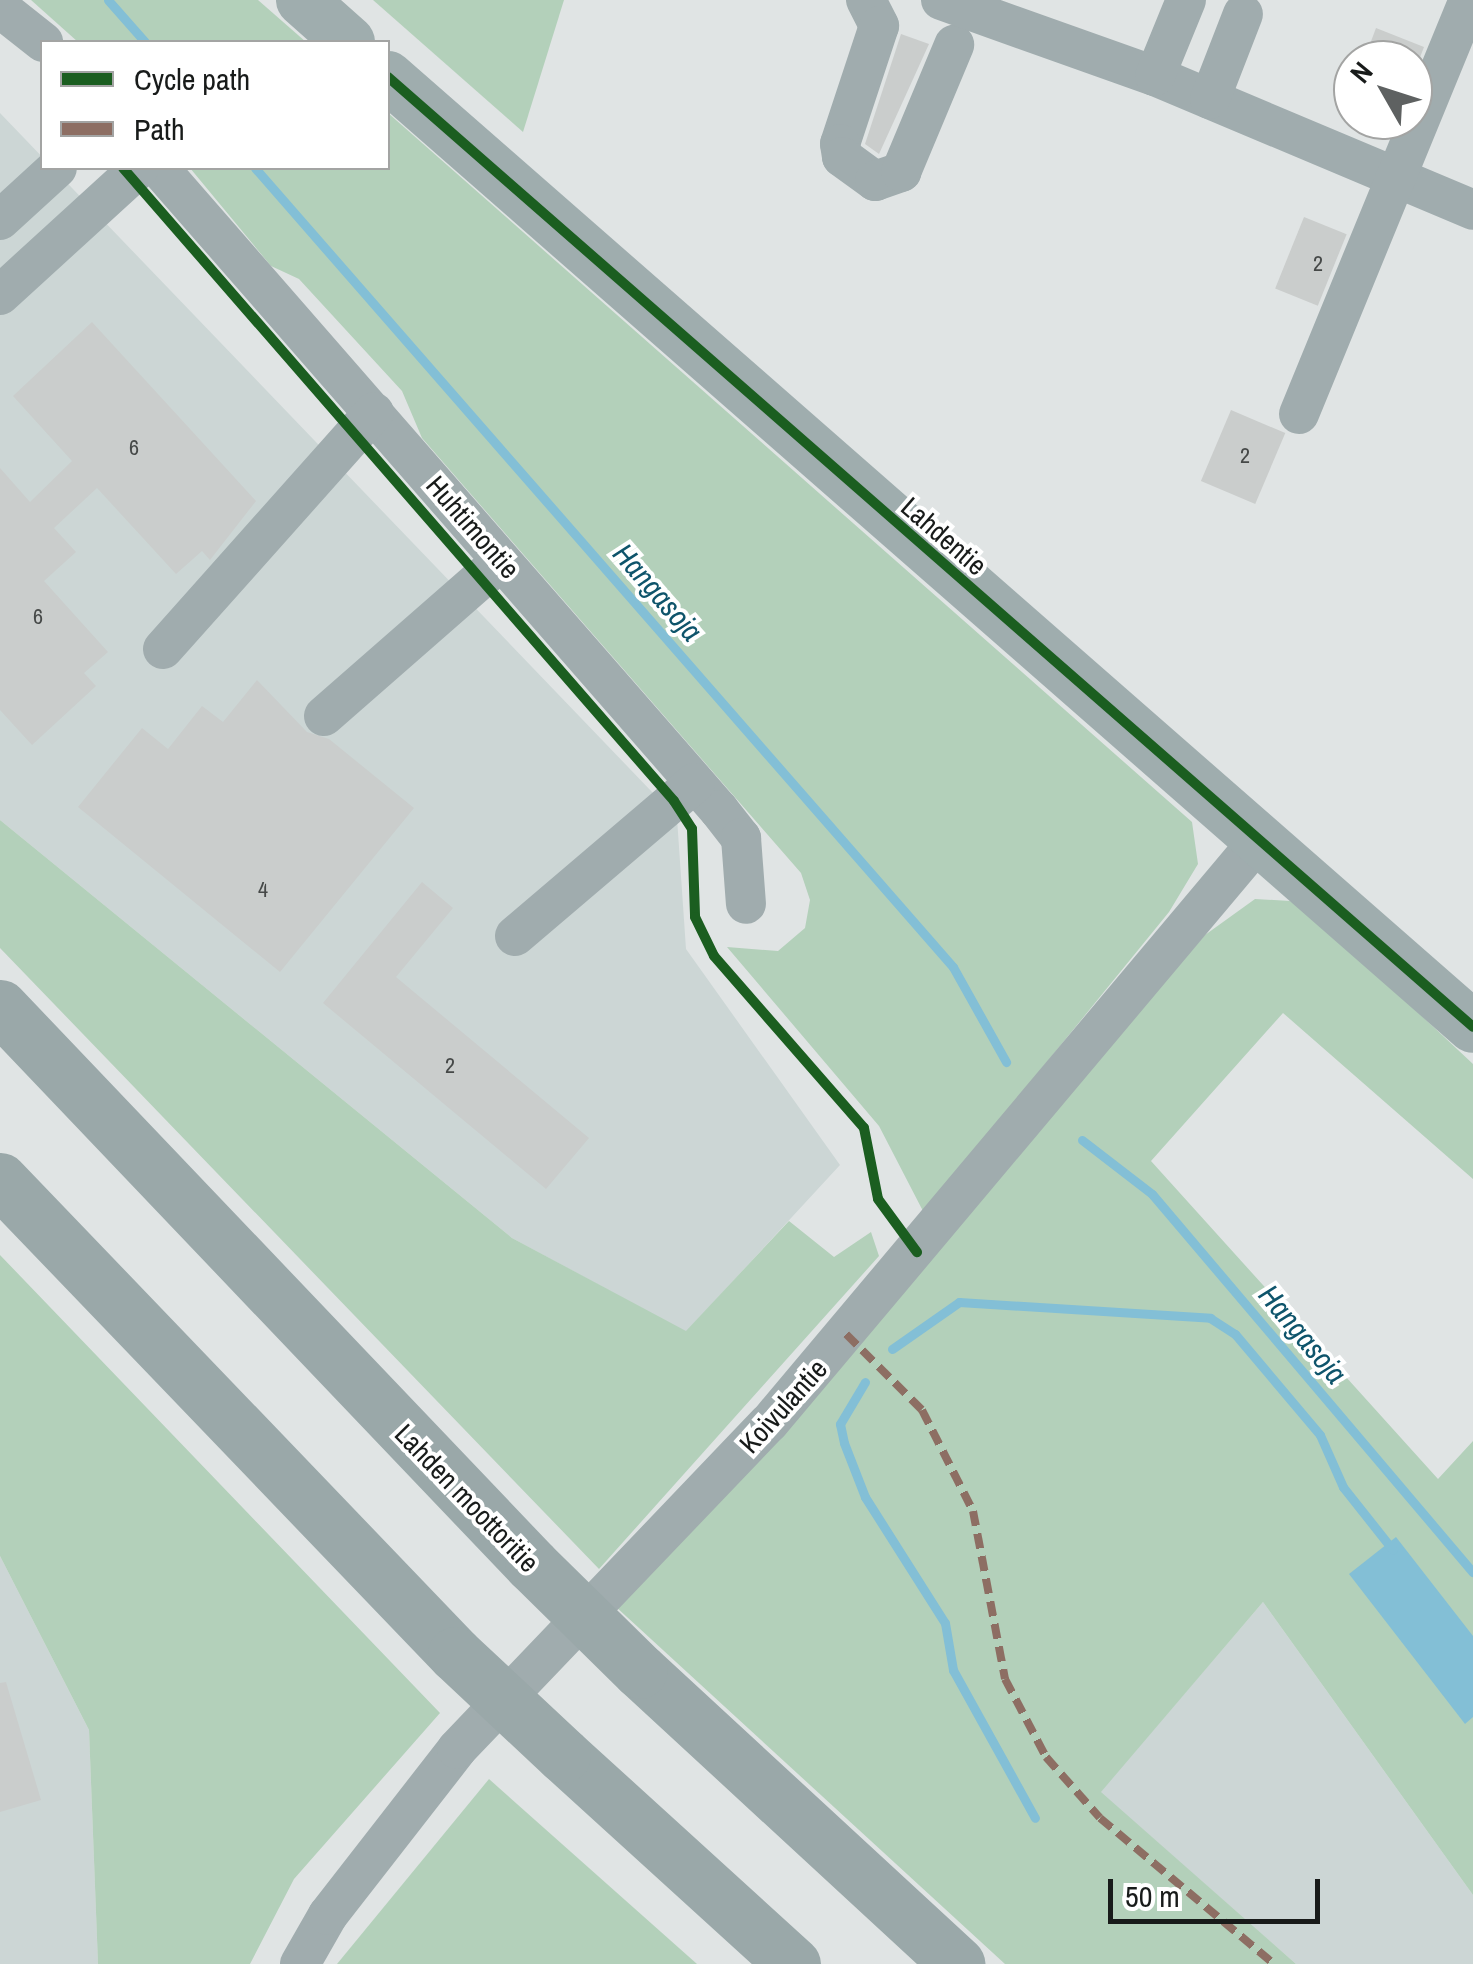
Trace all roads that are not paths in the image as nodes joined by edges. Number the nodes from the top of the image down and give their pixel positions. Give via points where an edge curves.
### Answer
1 (302, 0) edge
2 (866, 0) edge
3 (941, 0) edge
4 (1186, 0) edge
5 (1468, 0) edge
6 (0, 8) edge
7 (1243, 14) dead end
8 (40, 40) edge
9 (347, 40) edge
10 (954, 44) dead end
11 (1154, 76) junction
12 (390, 79) edge
13 (1210, 99) junction
14 (54, 170) edge
15 (138, 170) edge
16 (161, 170) edge
17 (1392, 174) junction
18 (1473, 210) edge
19 (0, 220) edge
20 (0, 295) edge
21 (374, 412) junction
22 (1299, 414) dead end
23 (502, 561) junction
24 (163, 650) dead end
25 (324, 716) dead end
26 (695, 783) junction
27 (1259, 840) junction
28 (746, 904) dead end
29 (515, 936) dead end
30 (0, 1007) edge
31 (1473, 1028) edge
32 (0, 1180) edge
33 (300, 1964) edge
34 (794, 1964) edge
35 (958, 1964) edge

1 - 9 main road
2 - 10 street via 879,26 840,144 842,157 875,180 901,172
3 - 11 street
4 - 11 street
5 - 17 street
6 - 8 street
7 - 13 street
11 - 13 street
12 - 27 main road, Lahdentie
13 - 17 street
14 - 19 street
15 - 20 street
16 - 21 street, Huhtimontie
17 - 18 street
17 - 22 street
21 - 23 street, Huhtimontie
21 - 24 street
23 - 25 street
23 - 26 street, Huhtimontie
26 - 28 street, Huhtimontie via 741,838
26 - 29 street
27 - 31 main road, Lahdentie
27 - 33 street, Koivulantie via 769,1423 458,1749 328,1915
30 - 35 highway, Lahden moottoritie, bridge via 532,1566
32 - 34 highway, bridge via 455,1654

